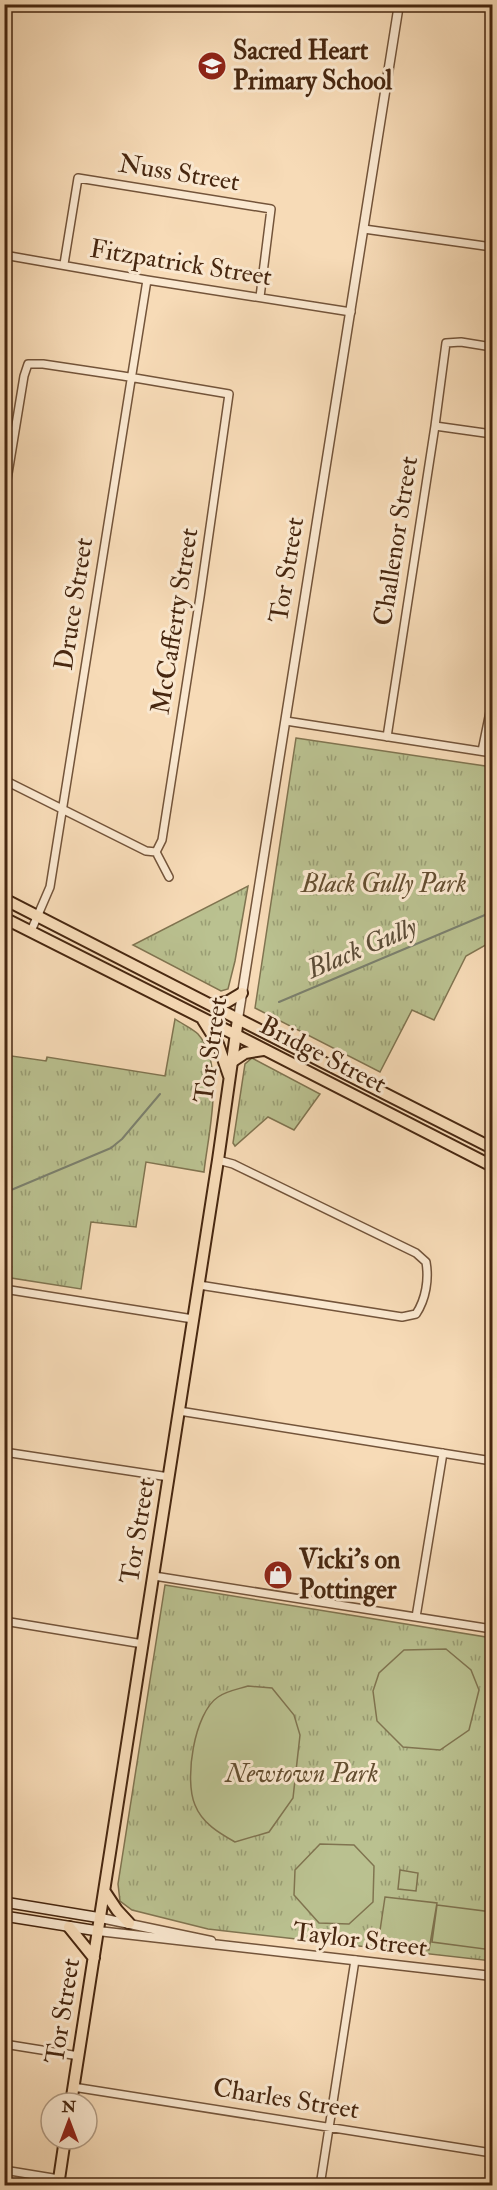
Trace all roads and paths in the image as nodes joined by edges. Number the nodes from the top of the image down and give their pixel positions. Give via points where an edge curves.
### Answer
1 (399, 4) edge
2 (364, 229) junction
3 (492, 247) edge
4 (4, 255) edge
5 (63, 264) junction
6 (147, 280) junction
7 (260, 297) junction
8 (351, 312) junction
9 (492, 347) edge
10 (130, 377) junction
11 (435, 426) junction
12 (492, 434) edge
13 (4, 498) edge
14 (492, 696) edge
15 (492, 707) edge
16 (286, 722) junction
17 (387, 737) junction
18 (482, 752) junction
19 (492, 753) edge
20 (4, 780) edge
21 (62, 809) junction
22 (156, 852) junction
23 (169, 877) dead end
24 (4, 899) edge
25 (39, 917) junction
26 (4, 918) edge
27 (32, 931) junction
28 (242, 993) junction
29 (211, 1005) junction
30 (202, 1018) junction
31 (238, 1019) junction
32 (236, 1035) junction
33 (264, 1050) junction
34 (233, 1061) junction
35 (230, 1079) junction
36 (492, 1148) edge
37 (218, 1160) junction
38 (492, 1166) edge
39 (199, 1285) junction
40 (4, 1289) edge
41 (194, 1319) junction
42 (179, 1411) junction
43 (4, 1452) edge
44 (443, 1452) junction
45 (492, 1461) edge
46 (169, 1477) junction
47 (154, 1576) junction
48 (416, 1617) junction
49 (4, 1621) edge
50 (492, 1629) edge
51 (143, 1644) junction
52 (105, 1892) junction
53 (4, 1902) edge
54 (4, 1917) edge
55 (101, 1918) junction
56 (129, 1923) junction
57 (69, 1927) junction
58 (98, 1931) junction
59 (223, 1945) junction
60 (94, 1958) junction
61 (356, 1960) junction
62 (492, 1976) edge
63 (4, 2044) edge
64 (79, 2056) junction
65 (73, 2087) junction
66 (72, 2091) edge
67 (329, 2127) junction
68 (63, 2151) edge
69 (492, 2153) edge
70 (4, 2170) edge
71 (59, 2182) edge
72 (320, 2186) edge

1 - 2 street, Tor Street
2 - 3 street
2 - 8 street, Tor Street
4 - 5 street, Fitzpatrick Street
5 - 6 street, Fitzpatrick Street
5 - 7 street, Nuss Street via 78,178 271,209
6 - 7 street, Fitzpatrick Street
6 - 10 street, Druce Street
7 - 8 street, Fitzpatrick Street
8 - 16 street, Tor Street
9 - 11 street, Challenor Street via 446,343
10 - 13 street via 28,364
10 - 21 street, Druce Street
10 - 22 street, McCafferty Street via 229,394 162,840
11 - 12 street
11 - 17 street, Challenor Street
14 - 15 street
15 - 18 street
16 - 17 street
16 - 28 street, Tor Street
17 - 18 street
18 - 19 street
20 - 21 street
21 - 22 street via 146,851
21 - 25 street, Druce Street via 50,887
22 - 23 street
24 - 25 main road, Bridge Street
25 - 27 street, Druce Street
25 - 29 main road, Bridge Street
26 - 27 main road, Bridge Street
27 - 30 main road, Bridge Street
28 - 29 main road
28 - 31 street, Tor Street
29 - 31 main road, Bridge Street
30 - 32 main road, Bridge Street
30 - 35 main road via 218,1044
31 - 32 main road, Tor Street
31 - 36 main road, Bridge Street
32 - 33 main road, Bridge Street
32 - 34 main road, Tor Street
33 - 34 main road via 245,1053
33 - 38 main road, Bridge Street
34 - 35 main road, Tor Street
35 - 37 main road, Tor Street
37 - 39 main road, Tor Street
37 - 39 street via 255,1174 417,1254 426,1262 428,1272 423,1303 416,1314 402,1317
39 - 41 main road, Tor Street
40 - 41 street
41 - 42 main road, Tor Street
42 - 44 street
42 - 46 main road, Tor Street
43 - 46 street
44 - 45 street
44 - 48 street
46 - 47 main road, Tor Street
47 - 48 street
47 - 51 main road, Tor Street
48 - 50 street
49 - 51 street
51 - 52 main road, Tor Street
52 - 55 main road, Tor Street
52 - 56 main road
53 - 55 main road, Taylor Street
54 - 57 main road, Taylor Street
55 - 56 street, Taylor Street
55 - 58 main road, Tor Street
56 - 59 street, Taylor Street
57 - 58 main road, Taylor Street
57 - 60 main road
58 - 59 street, Taylor Street
58 - 60 main road, Tor Street
59 - 61 street, Taylor Street
60 - 64 main road, Tor Street
61 - 62 street, Taylor Street
61 - 67 street
63 - 64 street
64 - 65 main road, Tor Street
65 - 66 main road, Tor Street
65 - 67 street, Charles Street
67 - 69 street, Charles Street
67 - 72 street
68 - 71 main road
70 - 71 street

